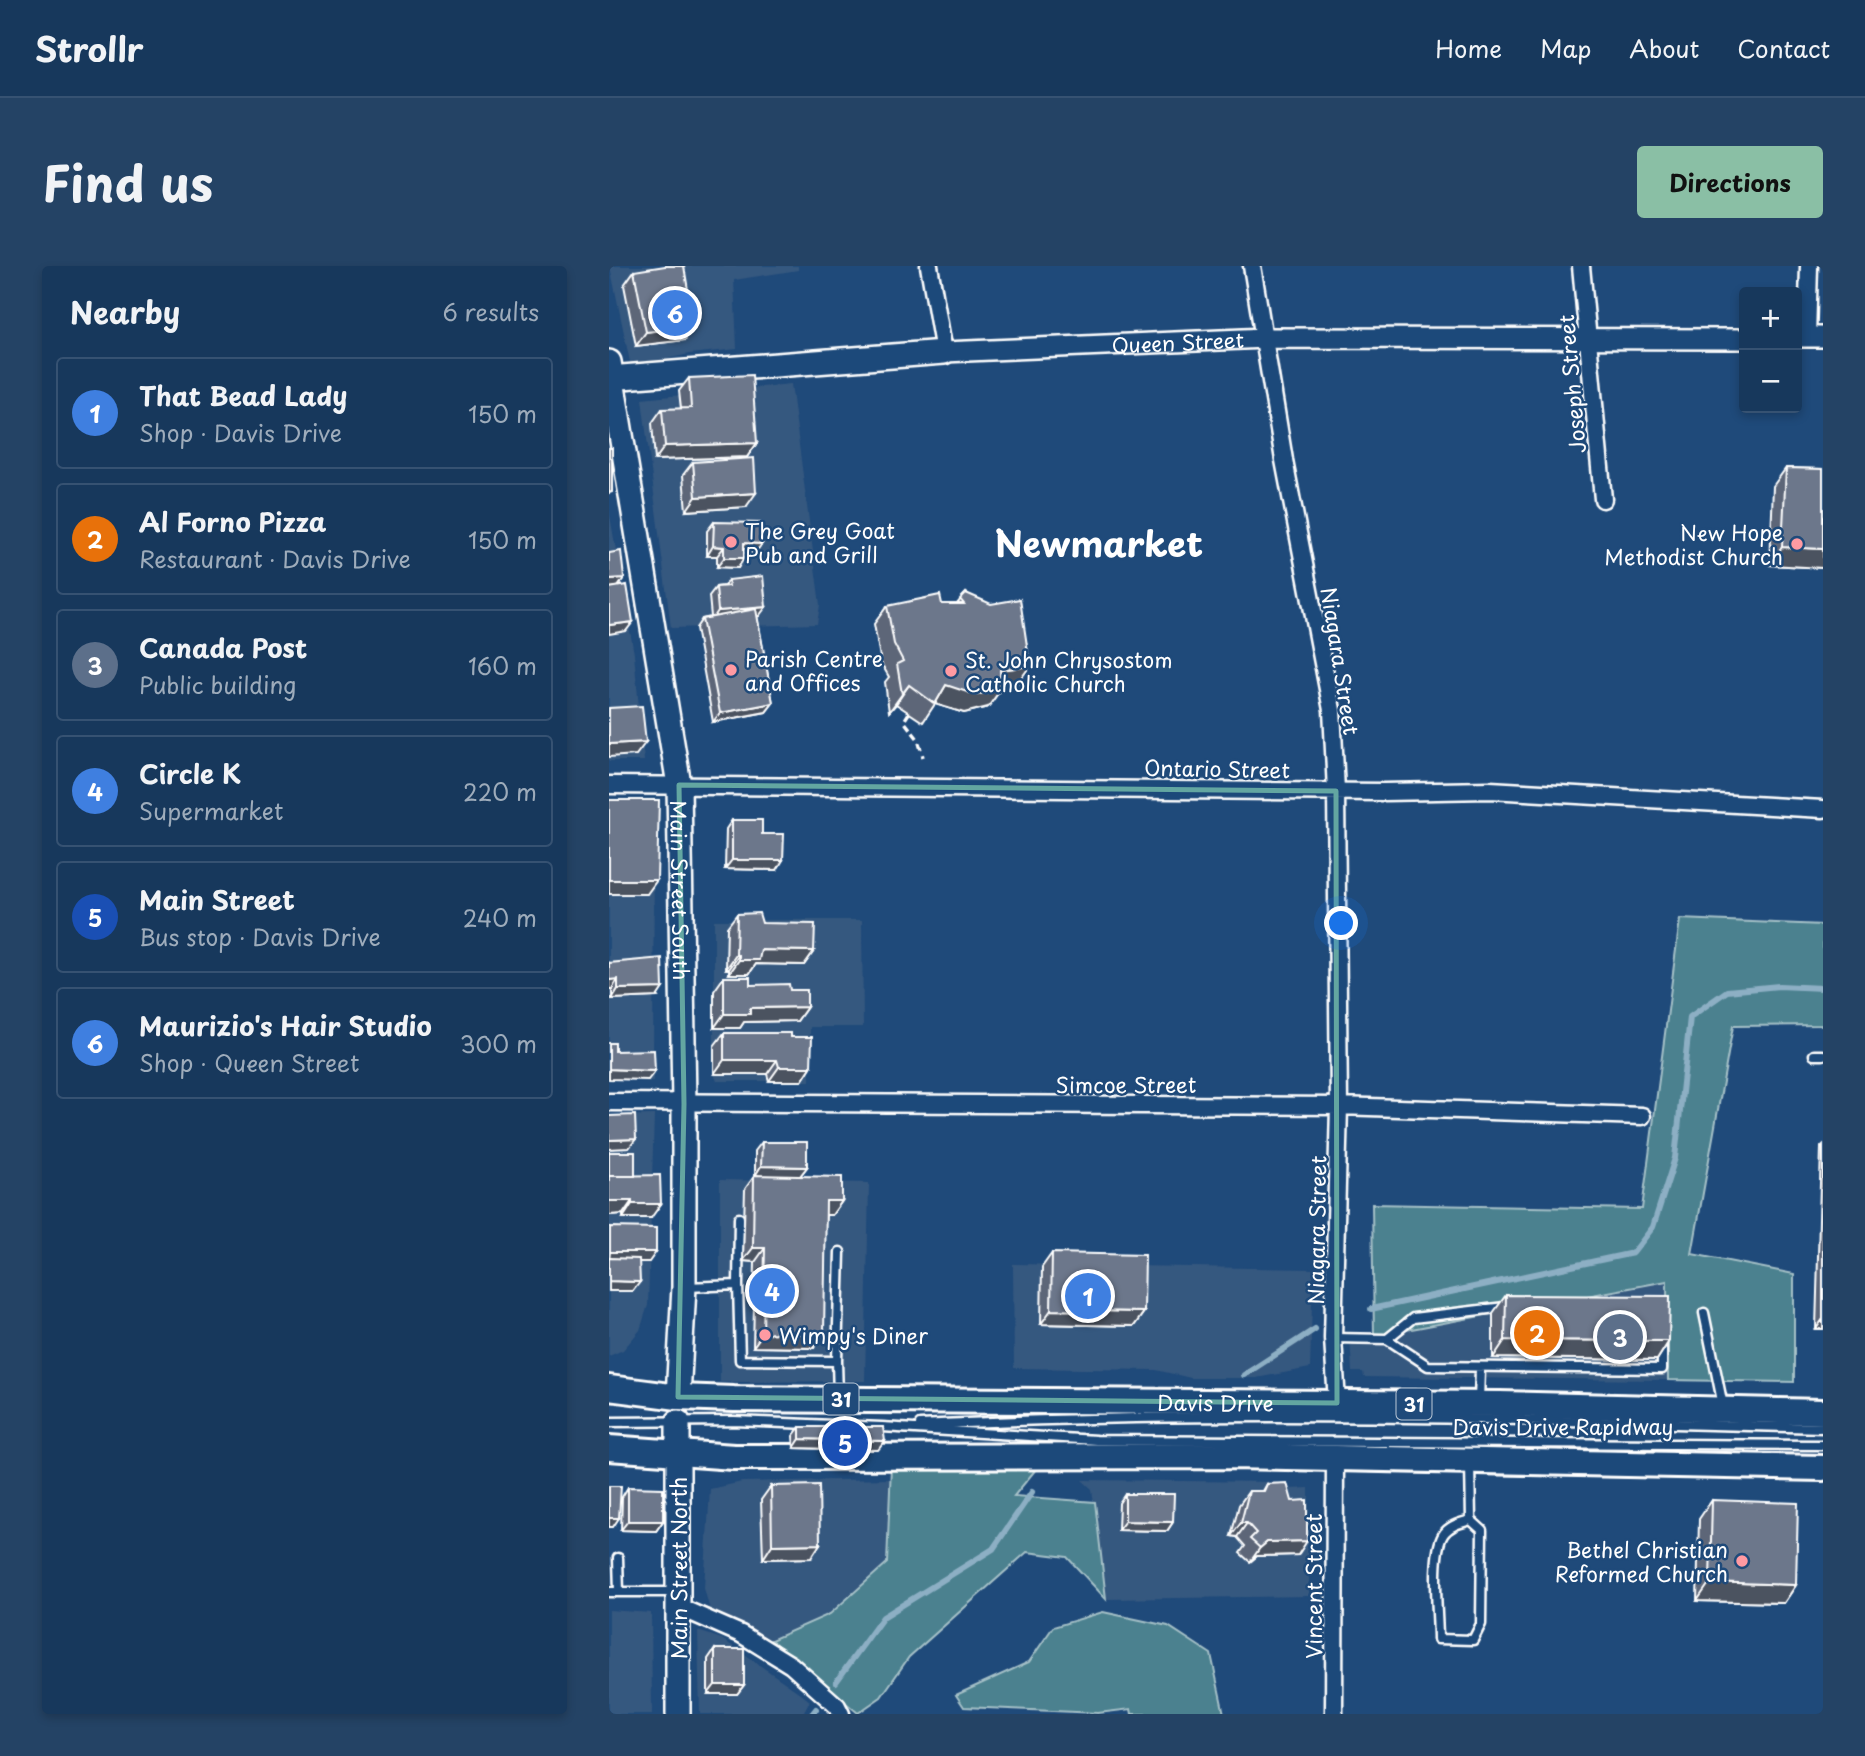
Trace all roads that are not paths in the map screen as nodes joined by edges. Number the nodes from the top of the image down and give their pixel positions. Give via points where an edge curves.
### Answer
1 (929, 266) edge
2 (1252, 266) edge
3 (1581, 266) edge
4 (1809, 266) edge
5 (1809, 337) edge
6 (1266, 338) junction
7 (1588, 338) junction
8 (1739, 339) edge
9 (944, 352) junction
10 (610, 373) edge
11 (1603, 499) dead end
12 (609, 785) edge
13 (680, 785) junction
14 (1336, 791) junction
15 (1823, 809) edge
16 (609, 1102) edge
17 (684, 1104) junction
18 (1339, 1106) junction
19 (1642, 1116) dead end
20 (739, 1218) dead end
21 (840, 1252) dead end
22 (738, 1285) junction
23 (684, 1287) junction
24 (1512, 1306) edge
25 (1704, 1313) dead end
26 (1663, 1329) edge
27 (1333, 1338) junction
28 (1387, 1339) junction
29 (837, 1361) junction
30 (1480, 1369) junction
31 (609, 1388) edge
32 (678, 1397) junction
33 (838, 1399) junction
34 (1337, 1403) junction
35 (1479, 1405) junction
36 (1723, 1409) junction
37 (1823, 1412) edge
38 (609, 1422) edge
39 (678, 1422) junction
40 (882, 1427) junction
41 (1823, 1428) edge
42 (1823, 1446) edge
43 (609, 1448) edge
44 (678, 1452) junction
45 (1335, 1459) junction
46 (1470, 1461) junction
47 (1823, 1468) edge
48 (1471, 1520) junction
49 (618, 1558) dead end
50 (609, 1592) edge
51 (619, 1592) junction
52 (679, 1600) junction
53 (678, 1714) edge
54 (841, 1714) edge
55 (1334, 1714) edge

1 - 9 street
2 - 6 street, Niagara Street
3 - 7 street, Joseph Street
4 - 5 street
6 - 7 street, Queen Street
6 - 9 street, Queen Street
6 - 14 street, Niagara Street via 1284,460 1332,710
7 - 8 street, Queen Street
7 - 11 street, Joseph Street
9 - 10 main road, Queen Street
10 - 13 main road, Main Street South
12 - 13 street, Ontario Street
13 - 14 street, Ontario Street
13 - 17 main road, Main Street South
14 - 15 street, Ontario Street via 1490,790
14 - 18 street, Niagara Street
16 - 17 street, Simcoe Street
17 - 18 street, Simcoe Street
17 - 23 main road, Main Street South
18 - 19 street, Simcoe Street
18 - 27 street, Niagara Street
20 - 22 lane
21 - 29 lane
22 - 23 lane
22 - 29 lane via 740,1360
23 - 32 main road, Main Street South
24 - 28 lane via 1413,1318
25 - 36 lane
26 - 30 lane via 1662,1368
27 - 28 lane
27 - 34 street, Niagara Street
28 - 30 lane via 1428,1366
29 - 33 lane
30 - 35 lane
31 - 32 main road, Davis Drive / 31
32 - 33 main road, Davis Drive / 31
32 - 39 street, Main Street South
33 - 34 main road, Davis Drive / 31
34 - 35 main road, Davis Drive / 31
35 - 36 main road, Davis Drive / 31
36 - 37 main road, Davis Drive / 31
38 - 39 lane, Davis Drive Rapidway
39 - 40 lane, Davis Drive Rapidway
39 - 44 main road, Main Street North
40 - 41 lane, Davis Drive Rapidway via 1035,1419 1252,1418
40 - 42 lane, Davis Drive Rapidway via 1095,1440
43 - 44 main road
44 - 45 main road via 747,1457
44 - 52 main road, Main Street North
45 - 46 main road
45 - 55 street, Vincent Street
46 - 47 main road
46 - 48 lane
48 - 48 lane via 1451,1526 1443,1534 1438,1639 1473,1640 1481,1624 1482,1530
49 - 51 lane
50 - 51 lane
51 - 52 lane
52 - 53 main road, Main Street North
52 - 54 street via 791,1665

